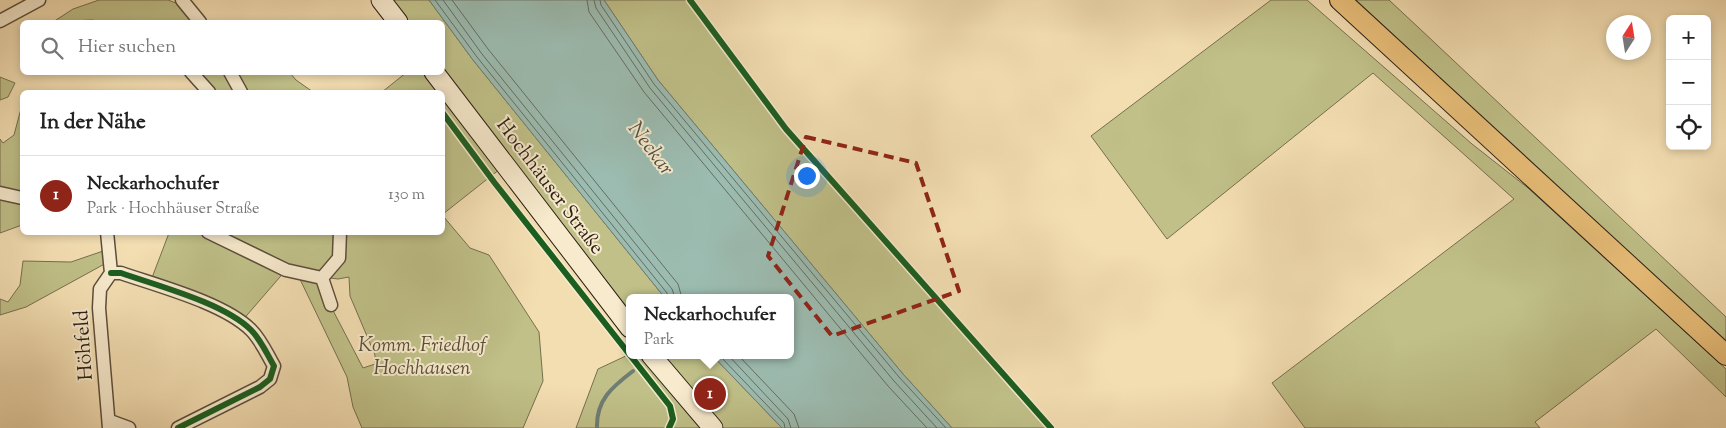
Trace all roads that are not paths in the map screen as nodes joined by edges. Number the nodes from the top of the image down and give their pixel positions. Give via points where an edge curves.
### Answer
1 (39, 0) edge
2 (182, 0) edge
3 (381, 0) edge
4 (1340, 0) edge
5 (198, 20) edge
6 (396, 20) edge
7 (0, 21) edge
8 (194, 75) edge
9 (232, 75) edge
10 (436, 75) edge
11 (207, 90) edge
12 (240, 90) edge
13 (0, 192) edge
14 (20, 197) edge
15 (107, 235) edge
16 (214, 235) edge
17 (340, 235) edge
18 (111, 274) junction
19 (322, 278) junction
20 (331, 305) dead end
21 (626, 323) edge
22 (1726, 355) edge
23 (654, 359) edge
24 (110, 425) edge
25 (129, 428) edge
26 (178, 428) edge
27 (713, 428) edge

1 - 7 street
2 - 5 street
3 - 6 main road
4 - 22 main road
8 - 11 street
9 - 12 street
10 - 21 main road, Hochhäuser Straße
13 - 14 street
15 - 18 street
16 - 19 street via 286,270
17 - 19 street via 339,258
18 - 24 street, Höhfeld via 100,289 99,308
18 - 26 street via 121,272 232,316 251,330 274,366 270,379 260,387
19 - 20 street
23 - 27 main road
24 - 25 street

